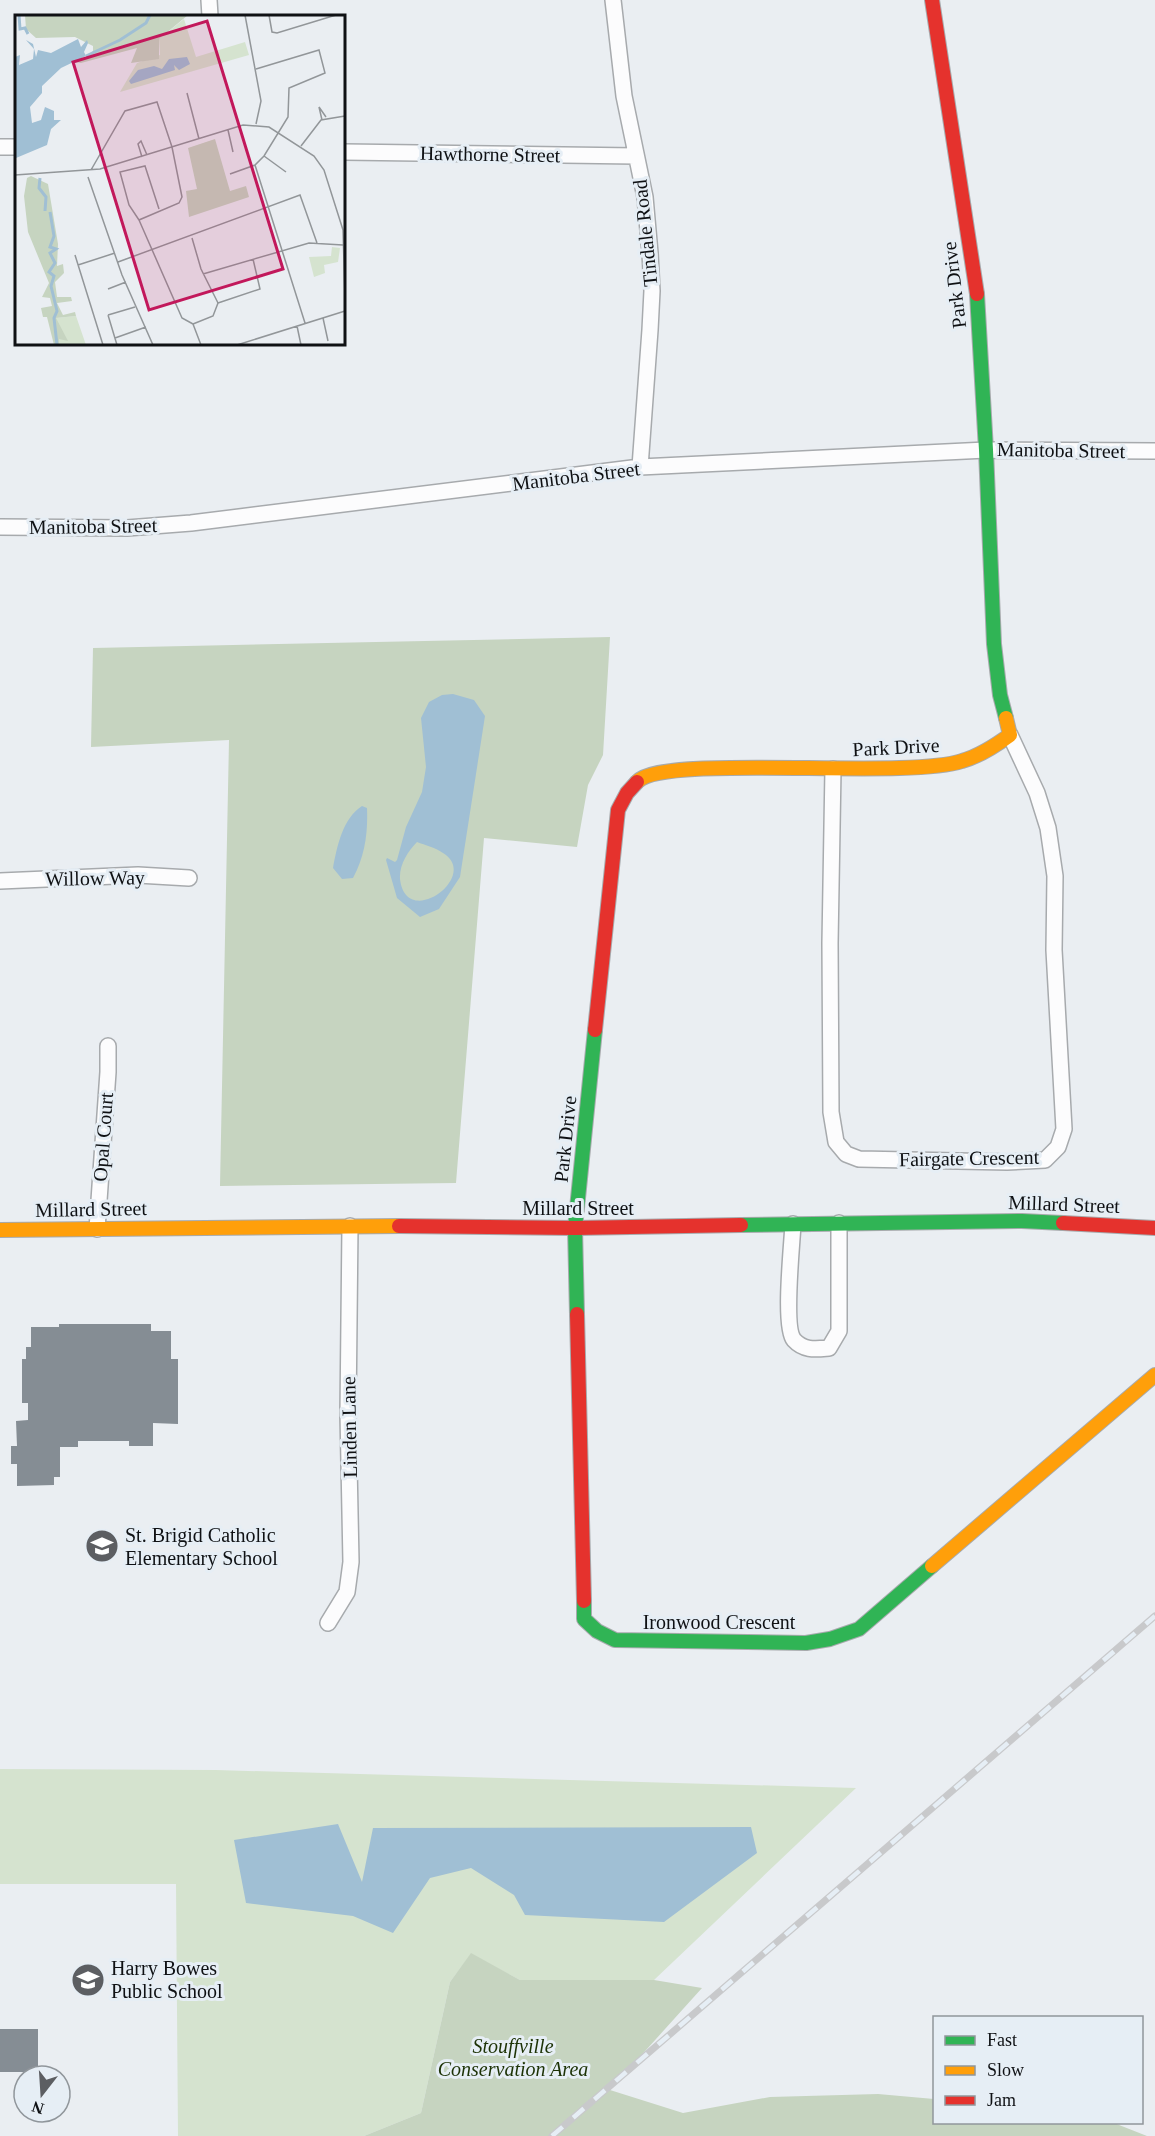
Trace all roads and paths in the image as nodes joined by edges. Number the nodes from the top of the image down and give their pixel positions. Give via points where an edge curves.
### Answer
1 (209, 0) edge
2 (613, 0) edge
3 (932, 0) edge
4 (210, 15) edge
5 (345, 152) edge
6 (636, 156) junction
7 (986, 450) junction
8 (1155, 452) edge
9 (640, 467) junction
10 (0, 527) edge
11 (1010, 735) junction
12 (833, 769) junction
13 (189, 878) dead end
14 (0, 881) edge
15 (108, 1046) dead end
16 (839, 1223) junction
17 (793, 1224) junction
18 (350, 1226) junction
19 (97, 1228) junction
20 (575, 1228) junction
21 (1155, 1228) edge
22 (0, 1230) edge
23 (1155, 1375) edge
24 (328, 1623) dead end

1 - 4 street
2 - 6 street, Tindale Road via 624,96
3 - 7 street, Park Drive via 978,302
5 - 6 street, Hawthorne Street
6 - 9 street, Tindale Road via 645,197 652,291
7 - 8 street, Manitoba Street
7 - 9 street, Manitoba Street
7 - 11 street, Park Drive via 994,644
9 - 10 street, Manitoba Street via 191,523 127,528
11 - 12 street, Park Drive via 984,753 961,762 896,770
11 - 12 street, Fairgate Crescent via 1037,793 1048,828 1055,876 1054,950 1064,1129 1058,1147 1045,1160 859,1159 846,1154 836,1142 831,1112
12 - 20 street, Park Drive via 701,768 660,772 641,777 627,793 618,810
13 - 14 street, Willow Way via 138,875
15 - 19 street, Opal Court
16 - 17 street, Millard Street
16 - 17 street via 839,1331 829,1348 807,1349 793,1339 788,1323
16 - 21 street, Millard Street via 1022,1221
17 - 20 street, Millard Street
18 - 19 street, Millard Street
18 - 20 street, Millard Street
18 - 24 street, Linden Lane via 351,1562 347,1592
19 - 22 street, Millard Street
20 - 23 street, Ironwood Crescent via 585,1619 615,1640 806,1643 859,1629

